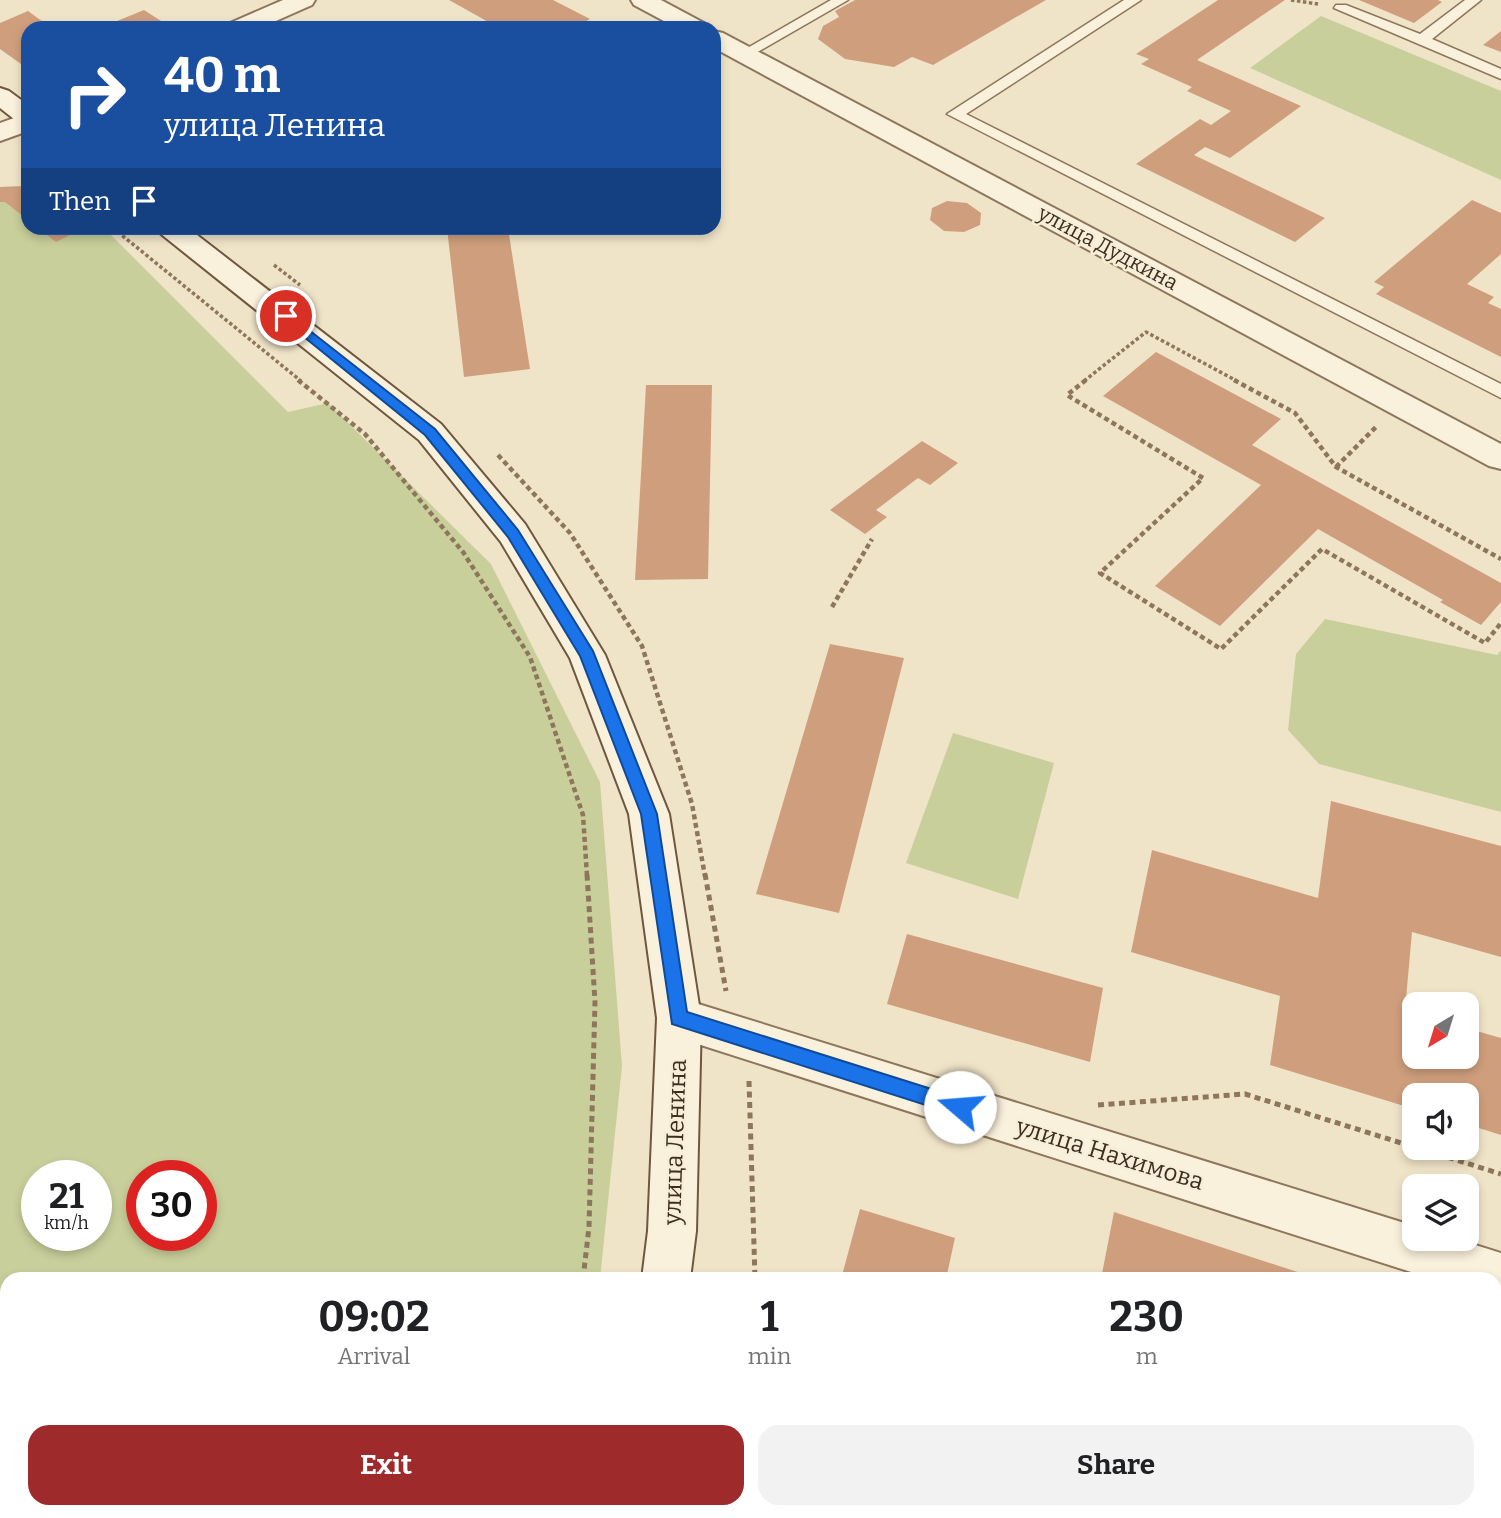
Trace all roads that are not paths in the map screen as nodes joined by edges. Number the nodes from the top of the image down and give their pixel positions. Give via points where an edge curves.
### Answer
1 (303, 0) edge
2 (643, 0) edge
3 (841, 0) edge
4 (1134, 0) edge
5 (1474, 0) edge
6 (1341, 8) dead end
7 (255, 21) edge
8 (682, 21) edge
9 (1422, 40) junction
10 (721, 42) edge
11 (744, 54) junction
12 (1501, 74) edge
13 (0, 96) edge
14 (21, 113) edge
15 (21, 122) edge
16 (0, 133) edge
17 (181, 235) edge
18 (1501, 392) edge
19 (1501, 458) edge
20 (679, 1018) junction
21 (667, 1272) edge
22 (1485, 1272) edge

1 - 7 street
2 - 8 street
3 - 11 lane
4 - 18 lane via 955,114
5 - 9 lane
6 - 9 lane
9 - 12 lane
10 - 11 street, улица Дудкина
11 - 19 street, улица Дудкина
13 - 14 street
15 - 16 street
17 - 20 street, улица Ленина via 430,432 513,533 587,655 649,814
20 - 21 street, улица Ленина
20 - 22 street, улица Нахимова

